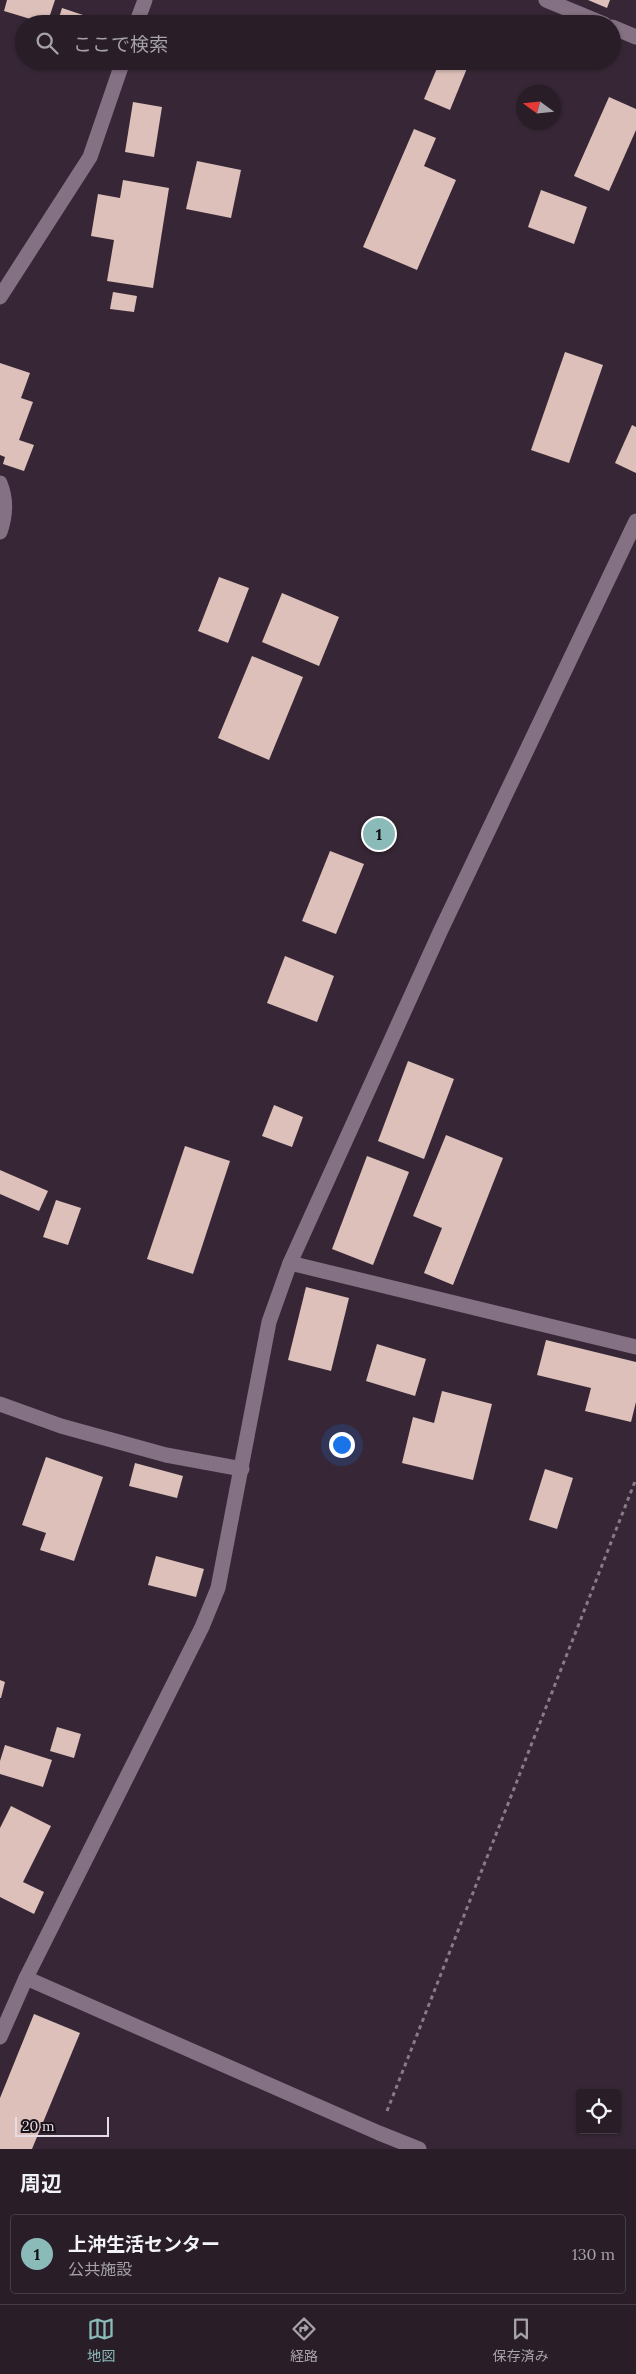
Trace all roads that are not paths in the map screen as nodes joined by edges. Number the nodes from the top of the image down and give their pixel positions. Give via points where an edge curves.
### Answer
1 (145, 0) edge
2 (546, 0) edge
3 (139, 15) edge
4 (582, 15) edge
5 (621, 31) edge
6 (636, 37) edge
7 (121, 70) edge
8 (0, 297) edge
9 (0, 484) edge
10 (636, 521) edge
11 (0, 532) edge
12 (290, 1264) junction
13 (636, 1347) edge
14 (0, 1404) edge
15 (242, 1469) junction
16 (26, 1978) junction
17 (0, 2036) edge
18 (419, 2149) edge

1 - 3 street
2 - 4 street
5 - 6 street
7 - 8 street via 90,157
9 - 11 street via 5,517
10 - 12 street via 440,932
12 - 13 street
12 - 15 street via 269,1322
14 - 15 street via 61,1426 166,1455
15 - 16 street via 218,1588 202,1627
16 - 17 street
16 - 18 street

